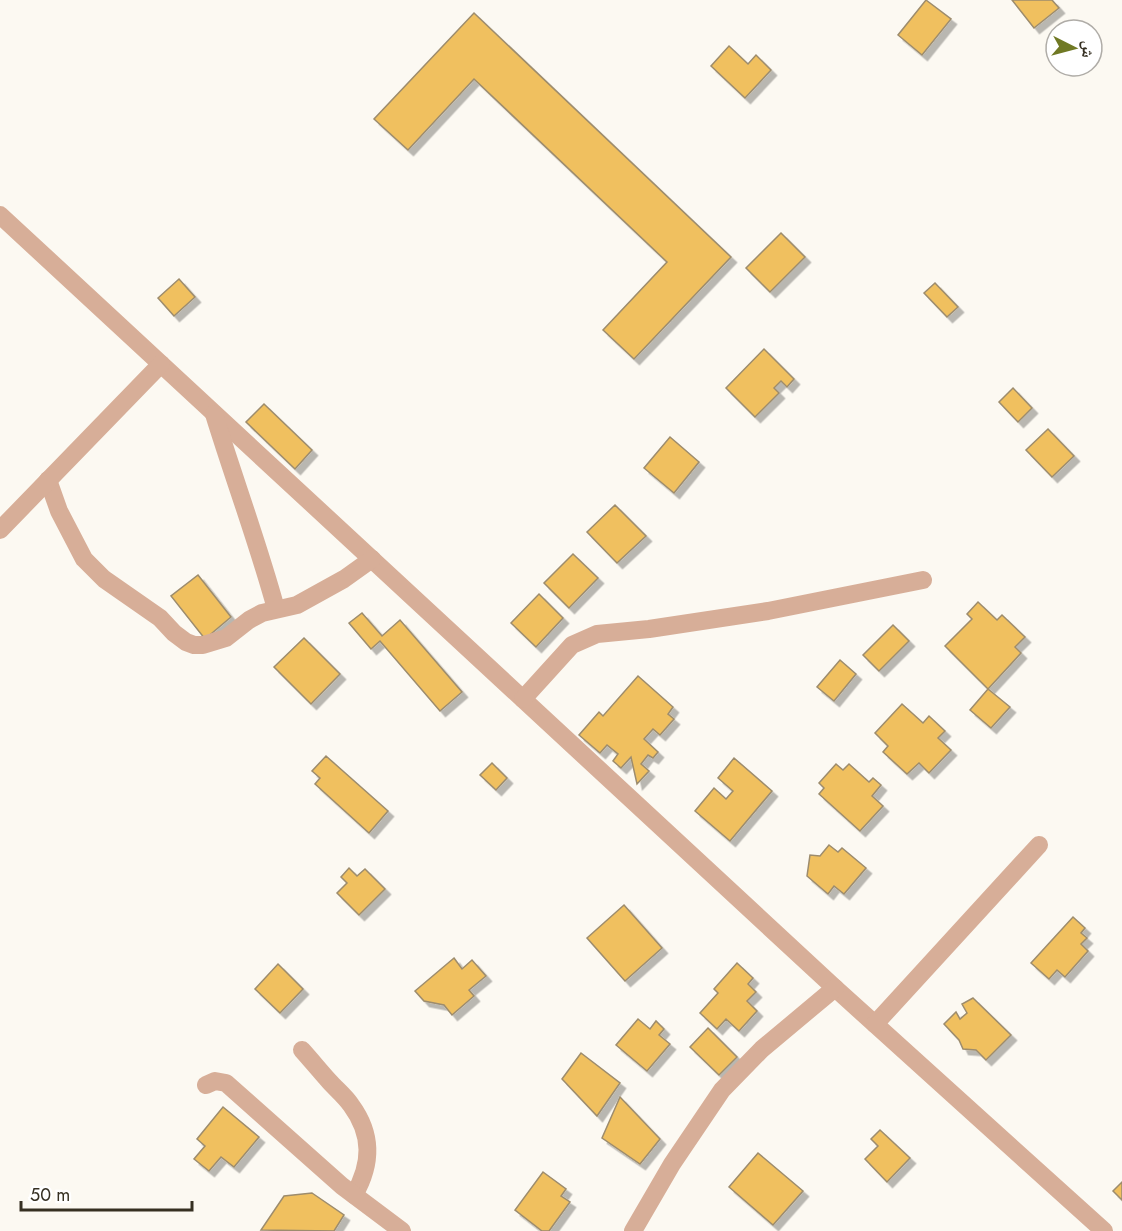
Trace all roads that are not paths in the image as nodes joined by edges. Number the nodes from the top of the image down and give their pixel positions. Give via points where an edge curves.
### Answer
1 (0, 215) edge
2 (161, 364) junction
3 (214, 413) junction
4 (48, 480) junction
5 (0, 530) edge
6 (372, 559) junction
7 (923, 580) dead end
8 (276, 609) junction
9 (523, 699) junction
10 (1038, 845) dead end
11 (835, 988) junction
12 (875, 1024) junction
13 (302, 1050) dead end
14 (206, 1085) dead end
15 (354, 1195) junction
16 (402, 1231) edge
17 (633, 1231) edge
18 (1104, 1231) edge

1 - 2 street
2 - 3 street
2 - 4 street
3 - 6 street
3 - 8 street
4 - 5 street
4 - 8 street via 59,512 84,559 186,642 203,645 226,638 249,620
6 - 8 street via 319,594 297,605
6 - 9 street
7 - 9 street via 768,611 597,634 572,645
9 - 11 street
10 - 12 street
11 - 12 street
11 - 17 street via 762,1049 722,1090
12 - 18 street
13 - 15 street via 351,1105 363,1125 367,1167
14 - 15 street via 214,1081 226,1083
15 - 16 street

